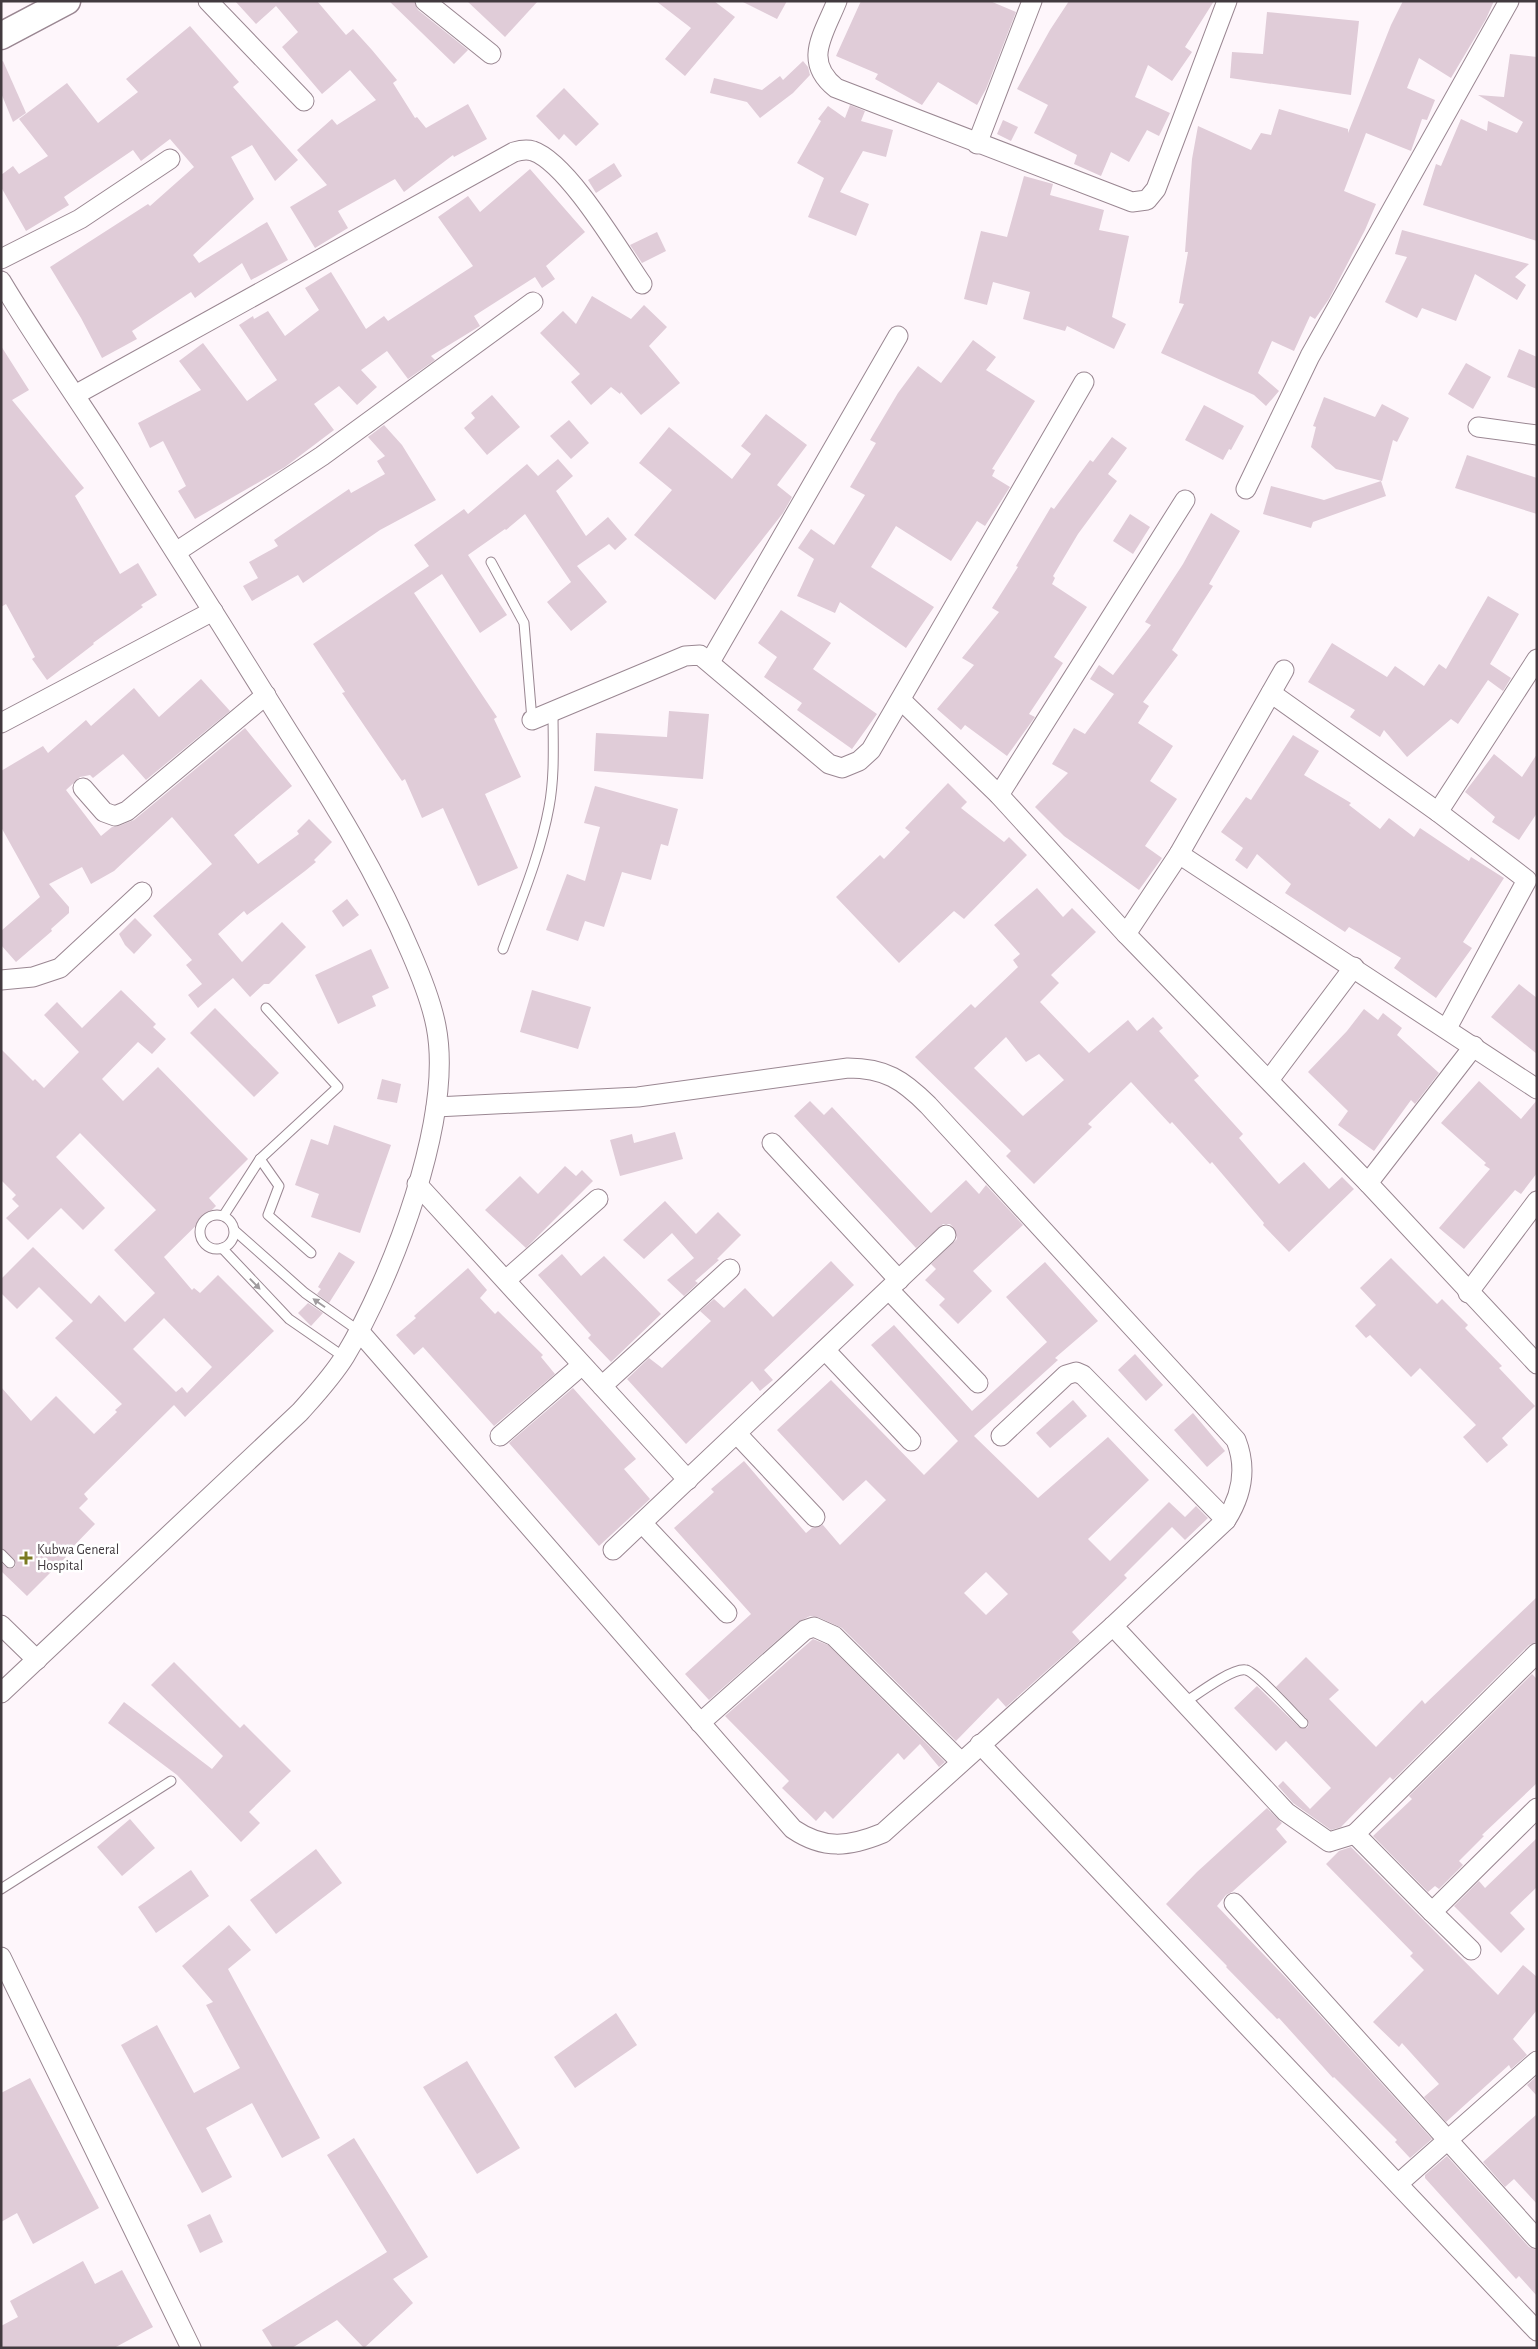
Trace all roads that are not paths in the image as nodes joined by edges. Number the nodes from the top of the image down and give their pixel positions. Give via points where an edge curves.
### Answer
1 (67, 1) edge
2 (208, 1) edge
3 (425, 1) edge
4 (837, 1) edge
5 (1032, 1) edge
6 (1227, 1) edge
7 (1509, 1) edge
8 (1, 36) edge
9 (491, 54) dead end
10 (304, 101) dead end
11 (977, 144) junction
12 (170, 159) dead end
13 (1, 259) edge
14 (1, 281) edge
15 (642, 284) dead end
16 (533, 302) dead end
17 (7, 304) edge
18 (898, 336) dead end
19 (1084, 382) dead end
20 (75, 395) junction
21 (1478, 428) dead end
22 (1537, 435) edge
23 (1246, 489) dead end
24 (1186, 500) dead end
25 (176, 552) junction
26 (491, 562) dead end
27 (213, 612) junction
28 (1537, 659) edge
29 (710, 662) junction
30 (1284, 670) dead end
31 (1271, 693) junction
32 (266, 695) junction
33 (901, 700) junction
34 (553, 711) junction
35 (532, 720) joint
36 (1, 723) edge
37 (83, 788) dead end
38 (999, 795) junction
39 (1438, 812) junction
40 (1179, 854) junction
41 (1532, 884) edge
42 (142, 892) dead end
43 (1126, 934) junction
44 (503, 949) dead end
45 (1354, 967) junction
46 (1, 980) edge
47 (266, 1008) dead end
48 (1447, 1028) junction
49 (1474, 1046) junction
50 (1269, 1080) junction
51 (1537, 1089) edge
52 (436, 1106) junction
53 (772, 1143) dead end
54 (260, 1158) junction
55 (1368, 1183) junction
56 (417, 1184) junction
57 (598, 1199) dead end
58 (1537, 1201) edge
59 (224, 1215) junction
60 (234, 1230) junction
61 (946, 1235) dead end
62 (222, 1248) junction
63 (311, 1253) dead end
64 (730, 1269) dead end
65 (506, 1280) junction
66 (894, 1285) junction
67 (1468, 1293) junction
68 (359, 1331) junction
69 (825, 1350) junction
70 (344, 1357) junction
71 (582, 1364) junction
72 (1537, 1364) edge
73 (978, 1383) dead end
74 (602, 1386) junction
75 (736, 1434) junction
76 (500, 1436) dead end
77 (1001, 1436) dead end
78 (911, 1441) dead end
79 (688, 1480) junction
80 (815, 1517) dead end
81 (1226, 1520) junction
82 (642, 1523) junction
83 (613, 1550) dead end
84 (1, 1554) edge
85 (10, 1563) dead end
86 (727, 1613) dead end
87 (1, 1625) edge
88 (1113, 1626) junction
89 (1537, 1654) edge
90 (37, 1660) junction
91 (1, 1693) edge
92 (1184, 1703) junction
93 (700, 1723) junction
94 (1303, 1723) dead end
95 (980, 1744) junction
96 (961, 1762) junction
97 (171, 1781) dead end
98 (1537, 1808) edge
99 (1355, 1834) junction
100 (1, 1889) edge
101 (1234, 1903) dead end
102 (1432, 1912) junction
103 (1471, 1950) dead end
104 (1, 1957) edge
105 (1537, 2061) edge
106 (1448, 2140) junction
107 (1399, 2183) junction
108 (1537, 2239) edge
109 (1537, 2331) edge
110 (191, 2348) edge

1 - 8 main road
2 - 10 street
3 - 9 street
4 - 11 street via 816,54 827,81 836,88
5 - 11 street
6 - 11 street via 1156,189 1147,200 1132,202
7 - 23 street via 1310,356
12 - 13 street via 80,219
14 - 17 street
15 - 20 street via 573,184 550,161 524,149
16 - 25 street via 322,456
17 - 20 street
18 - 29 street
19 - 33 street
20 - 25 street
21 - 22 street
24 - 38 street
25 - 27 street
26 - 35 lane via 524,623
27 - 32 street
27 - 36 street
28 - 39 street
29 - 33 street via 829,764 842,768 859,761 871,750
29 - 34 street via 700,655 685,656
30 - 31 street
31 - 39 street
31 - 40 street
32 - 37 street via 127,812 115,816 104,812
32 - 52 street via 334,803 397,921 423,981 438,1044
33 - 38 street
34 - 35 street
34 - 44 lane via 554,766 541,845
38 - 43 street
39 - 41 street
40 - 43 street
40 - 45 street
41 - 48 street
42 - 46 street via 60,968 33,977
43 - 50 street
45 - 48 street
45 - 50 street
47 - 54 lane via 338,1087
48 - 49 street
49 - 51 street
49 - 55 street
50 - 55 street
52 - 56 street via 430,1142
52 - 81 street via 638,1096 848,1068 868,1068 900,1081 928,1105 1236,1440 1242,1457 1242,1476 1234,1508
53 - 66 street
54 - 59 lane
54 - 63 lane via 279,1186 268,1215
55 - 67 street
56 - 65 street
56 - 68 street via 396,1248
57 - 65 street
58 - 67 street
59 - 60 lane
59 - 62 lane via 205,1219 199,1234 207,1246
60 - 62 lane via 229,1244
68 -> 60 lane via 305,1294
61 - 66 street
62 -> 70 lane via 289,1319
64 - 74 street
65 - 71 street
66 - 69 street
66 - 73 street
67 - 72 street
68 - 70 street
68 - 93 street
69 - 75 street
69 - 78 street
70 - 90 street via 300,1412
71 - 74 street
71 - 76 street
74 - 79 street
75 - 79 street
75 - 80 street
77 - 81 street via 1066,1374 1076,1372 1083,1375
79 - 82 street
81 - 88 street
82 - 83 street
82 - 86 street
84 - 85 lane
87 - 90 street
88 - 92 street
88 - 95 street
89 - 99 street
90 - 91 street
92 - 94 lane via 1235,1671 1246,1670
92 - 99 street via 1286,1812 1329,1842
93 - 96 street via 793,1829 820,1843 852,1843 883,1834
93 - 96 street via 805,1630 814,1627 834,1636
95 - 96 street
95 - 107 street
97 - 100 lane
98 - 102 street
99 - 102 street
101 - 106 street
102 - 103 street
104 - 110 street
105 - 106 street
106 - 107 street
106 - 108 street
107 - 109 street

